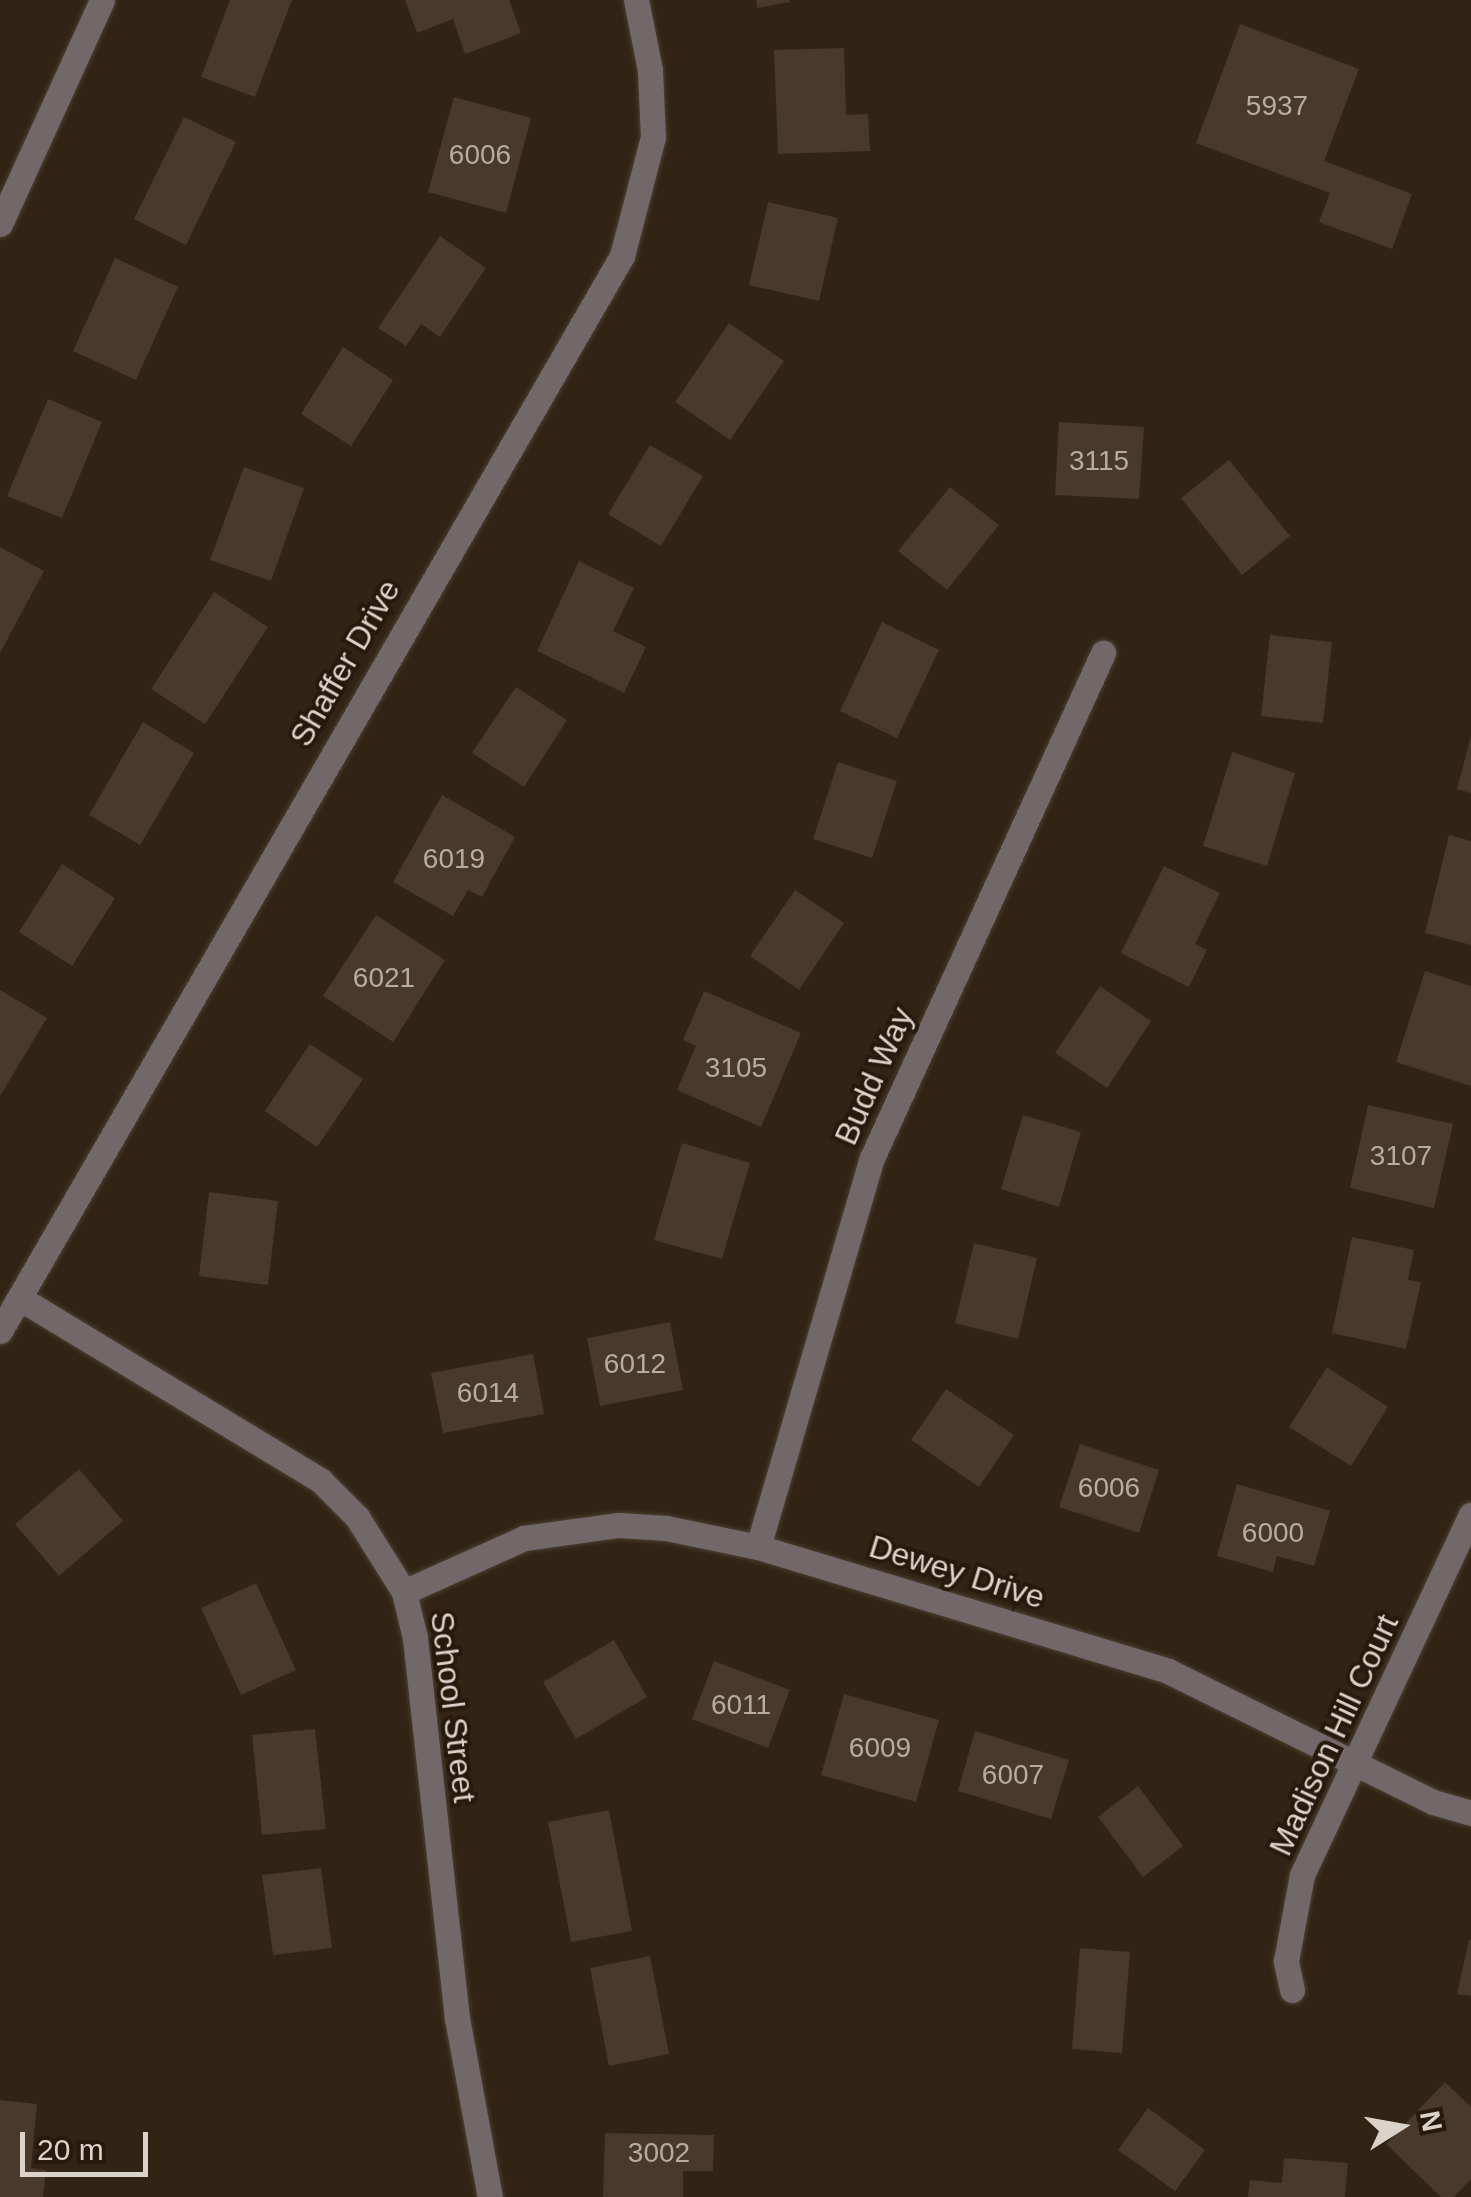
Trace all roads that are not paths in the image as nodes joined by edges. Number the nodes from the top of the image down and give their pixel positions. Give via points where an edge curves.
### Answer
1 (102, 0) edge
2 (636, 0) edge
3 (0, 224) edge
4 (1103, 652) dead end
5 (21, 1299) junction
6 (0, 1332) edge
7 (1471, 1515) edge
8 (758, 1547) junction
9 (404, 1592) junction
10 (1354, 1764) junction
11 (1471, 1813) edge
12 (1292, 1990) dead end
13 (490, 2197) edge

1 - 3 street
2 - 5 street, Shaffer Drive via 650,70 652,137 622,256
4 - 8 street, Budd Way via 871,1160
5 - 6 street, Shaffer Drive
5 - 9 street, School Street via 320,1481 357,1517
7 - 10 street, Madison Hill Court
8 - 9 street, Dewey Drive via 666,1528 575,1528 524,1538
8 - 10 street, Dewey Drive via 1168,1671
9 - 13 street, School Street via 416,1638 457,2018
10 - 11 street, Dewey Drive
10 - 12 street, Madison Hill Court via 1292,1908 1286,1960

